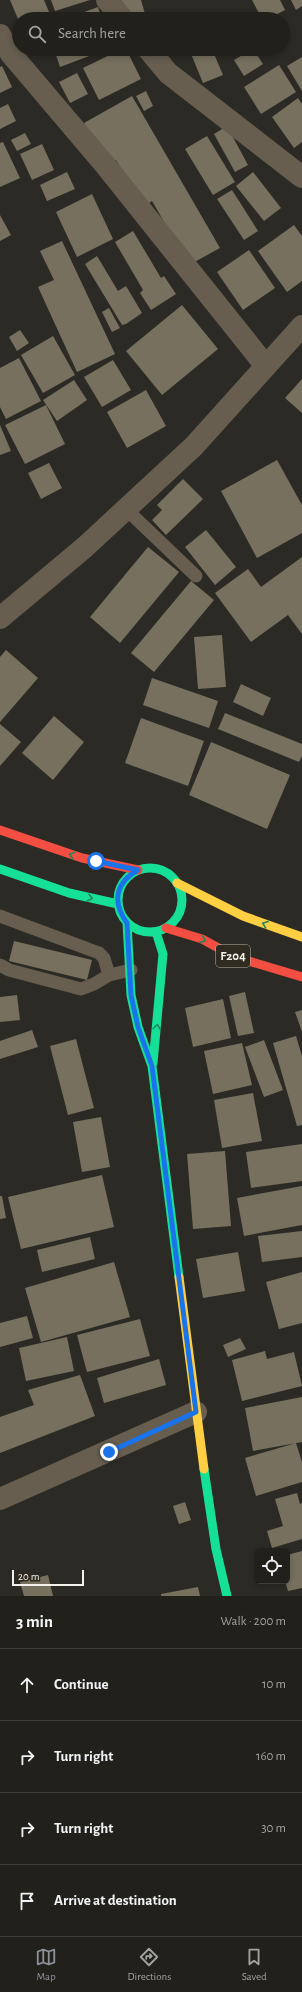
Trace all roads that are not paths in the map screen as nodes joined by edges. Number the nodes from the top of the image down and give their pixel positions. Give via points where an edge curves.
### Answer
1 (107, 0) edge
2 (117, 12) edge
3 (0, 36) edge
4 (5, 56) edge
5 (154, 56) edge
6 (302, 177) edge
7 (302, 326) edge
8 (264, 365) junction
9 (127, 510) junction
10 (196, 576) dead end
11 (0, 618) edge
12 (0, 830) edge
13 (0, 870) edge
14 (138, 870) junction
15 (177, 883) junction
16 (118, 904) junction
17 (0, 916) edge
18 (127, 923) junction
19 (166, 928) junction
20 (156, 932) junction
21 (302, 937) edge
22 (0, 965) edge
23 (130, 970) junction
24 (108, 975) junction
25 (302, 977) edge
26 (152, 1066) junction
27 (196, 1412) junction
28 (0, 1500) edge
29 (227, 1596) edge

1 - 2 street
3 - 4 street
4 - 8 street via 106,166
5 - 6 street via 168,74
7 - 8 street
8 - 9 street via 194,446
9 - 10 lane
9 - 11 street
14 -> 12 street via 82,858
13 -> 16 street via 69,893
14 - 15 street via 160,869
14 - 16 street via 128,876 122,884
15 - 19 street via 182,903 174,922
21 -> 15 street via 243,916
16 - 18 street
17 - 24 lane via 99,953 104,958
18 - 20 street via 140,931
18 - 23 street
19 - 20 street
19 -> 25 street, F204 via 202,938 235,957
26 -> 20 street via 163,954
22 - 24 lane via 9,970 81,989
23 - 24 lane
23 - 26 street via 131,995 138,1027
26 - 27 street
27 - 28 street
27 - 29 street via 216,1549

